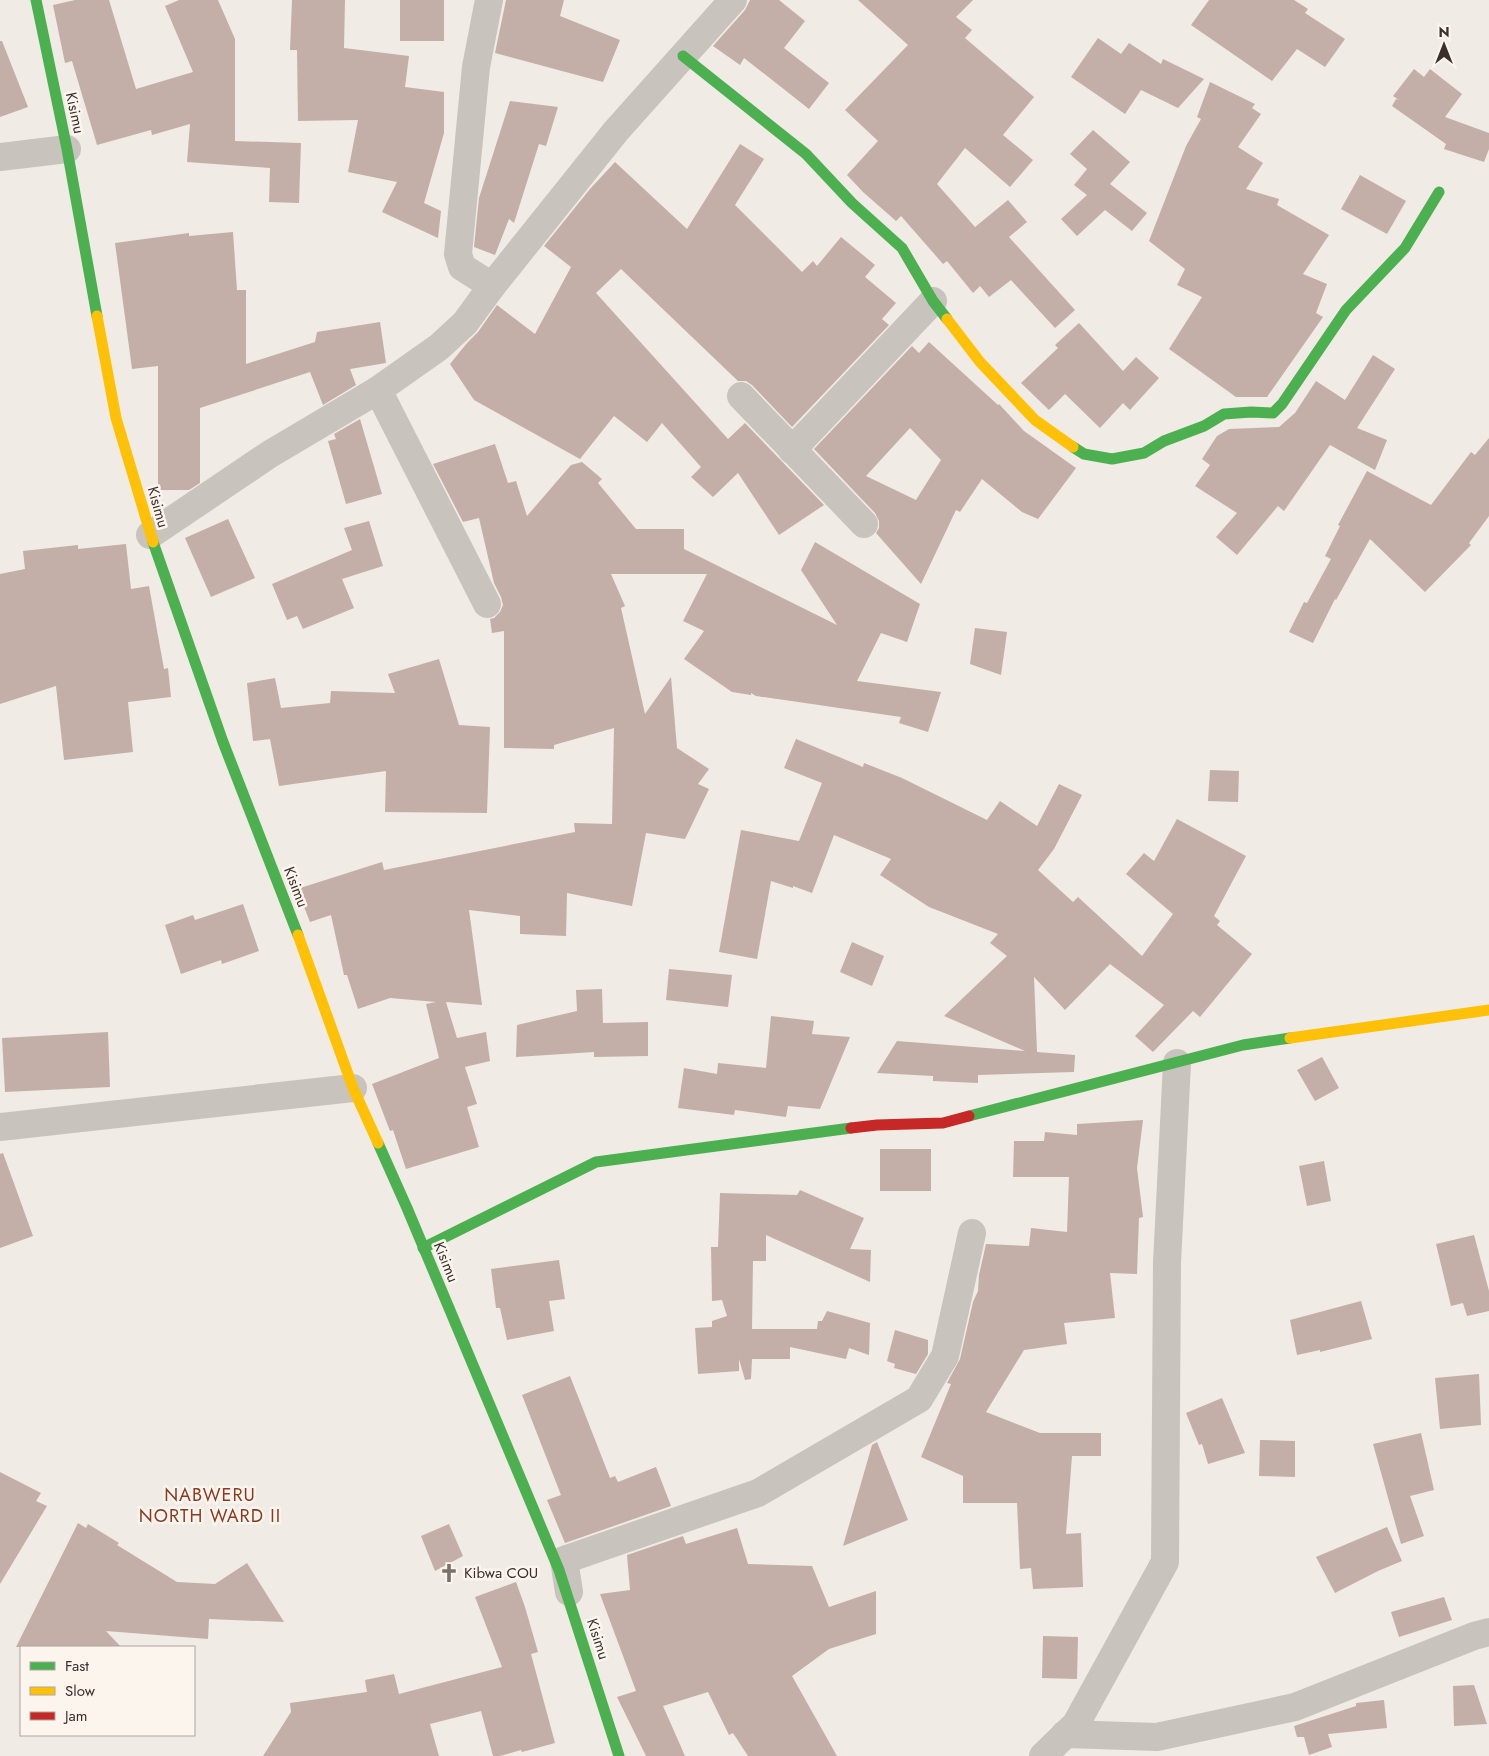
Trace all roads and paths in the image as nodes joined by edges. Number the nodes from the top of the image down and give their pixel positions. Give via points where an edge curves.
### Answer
1 (36, 0) edge
2 (489, 0) edge
3 (733, 0) edge
4 (683, 56) junction
5 (67, 149) junction
6 (0, 156) edge
7 (1439, 192) dead end
8 (492, 286) junction
9 (933, 302) junction
10 (378, 390) junction
11 (742, 396) dead end
12 (792, 450) junction
13 (864, 524) dead end
14 (150, 535) junction
15 (487, 604) dead end
16 (1489, 1010) edge
17 (1177, 1063) junction
18 (353, 1088) junction
19 (0, 1127) edge
20 (972, 1232) dead end
21 (424, 1248) junction
22 (570, 1603) junction
23 (1489, 1632) edge
24 (1065, 1734) junction
25 (619, 1756) edge
26 (1043, 1756) edge

1 - 5 street, Kisimu
2 - 8 street via 476,67 458,254 462,267
3 - 4 street
4 - 8 street via 616,130
4 - 9 street via 779,130 902,248
5 - 6 street
5 - 14 street, Kisimu via 116,418
7 - 9 street via 1405,248 1346,310 1273,413 1224,414 1144,453 1112,459 1084,454 1035,420 980,362
8 - 10 street via 465,323 439,347
9 - 12 street
10 - 14 street via 270,454
10 - 15 street
11 - 12 street
12 - 13 street
14 - 18 street, Kisimu via 223,742 293,921
16 - 17 street via 1243,1046
17 - 21 street via 943,1123 877,1125 596,1162
17 - 24 street via 1167,1263 1165,1562 1076,1724
18 - 19 street
18 - 21 street, Kisimu
20 - 22 street via 946,1356 919,1399 758,1493 564,1560
21 - 22 street, Kisimu via 560,1570
22 - 25 street, Kisimu
23 - 24 street via 1295,1707 1157,1737
24 - 26 street

